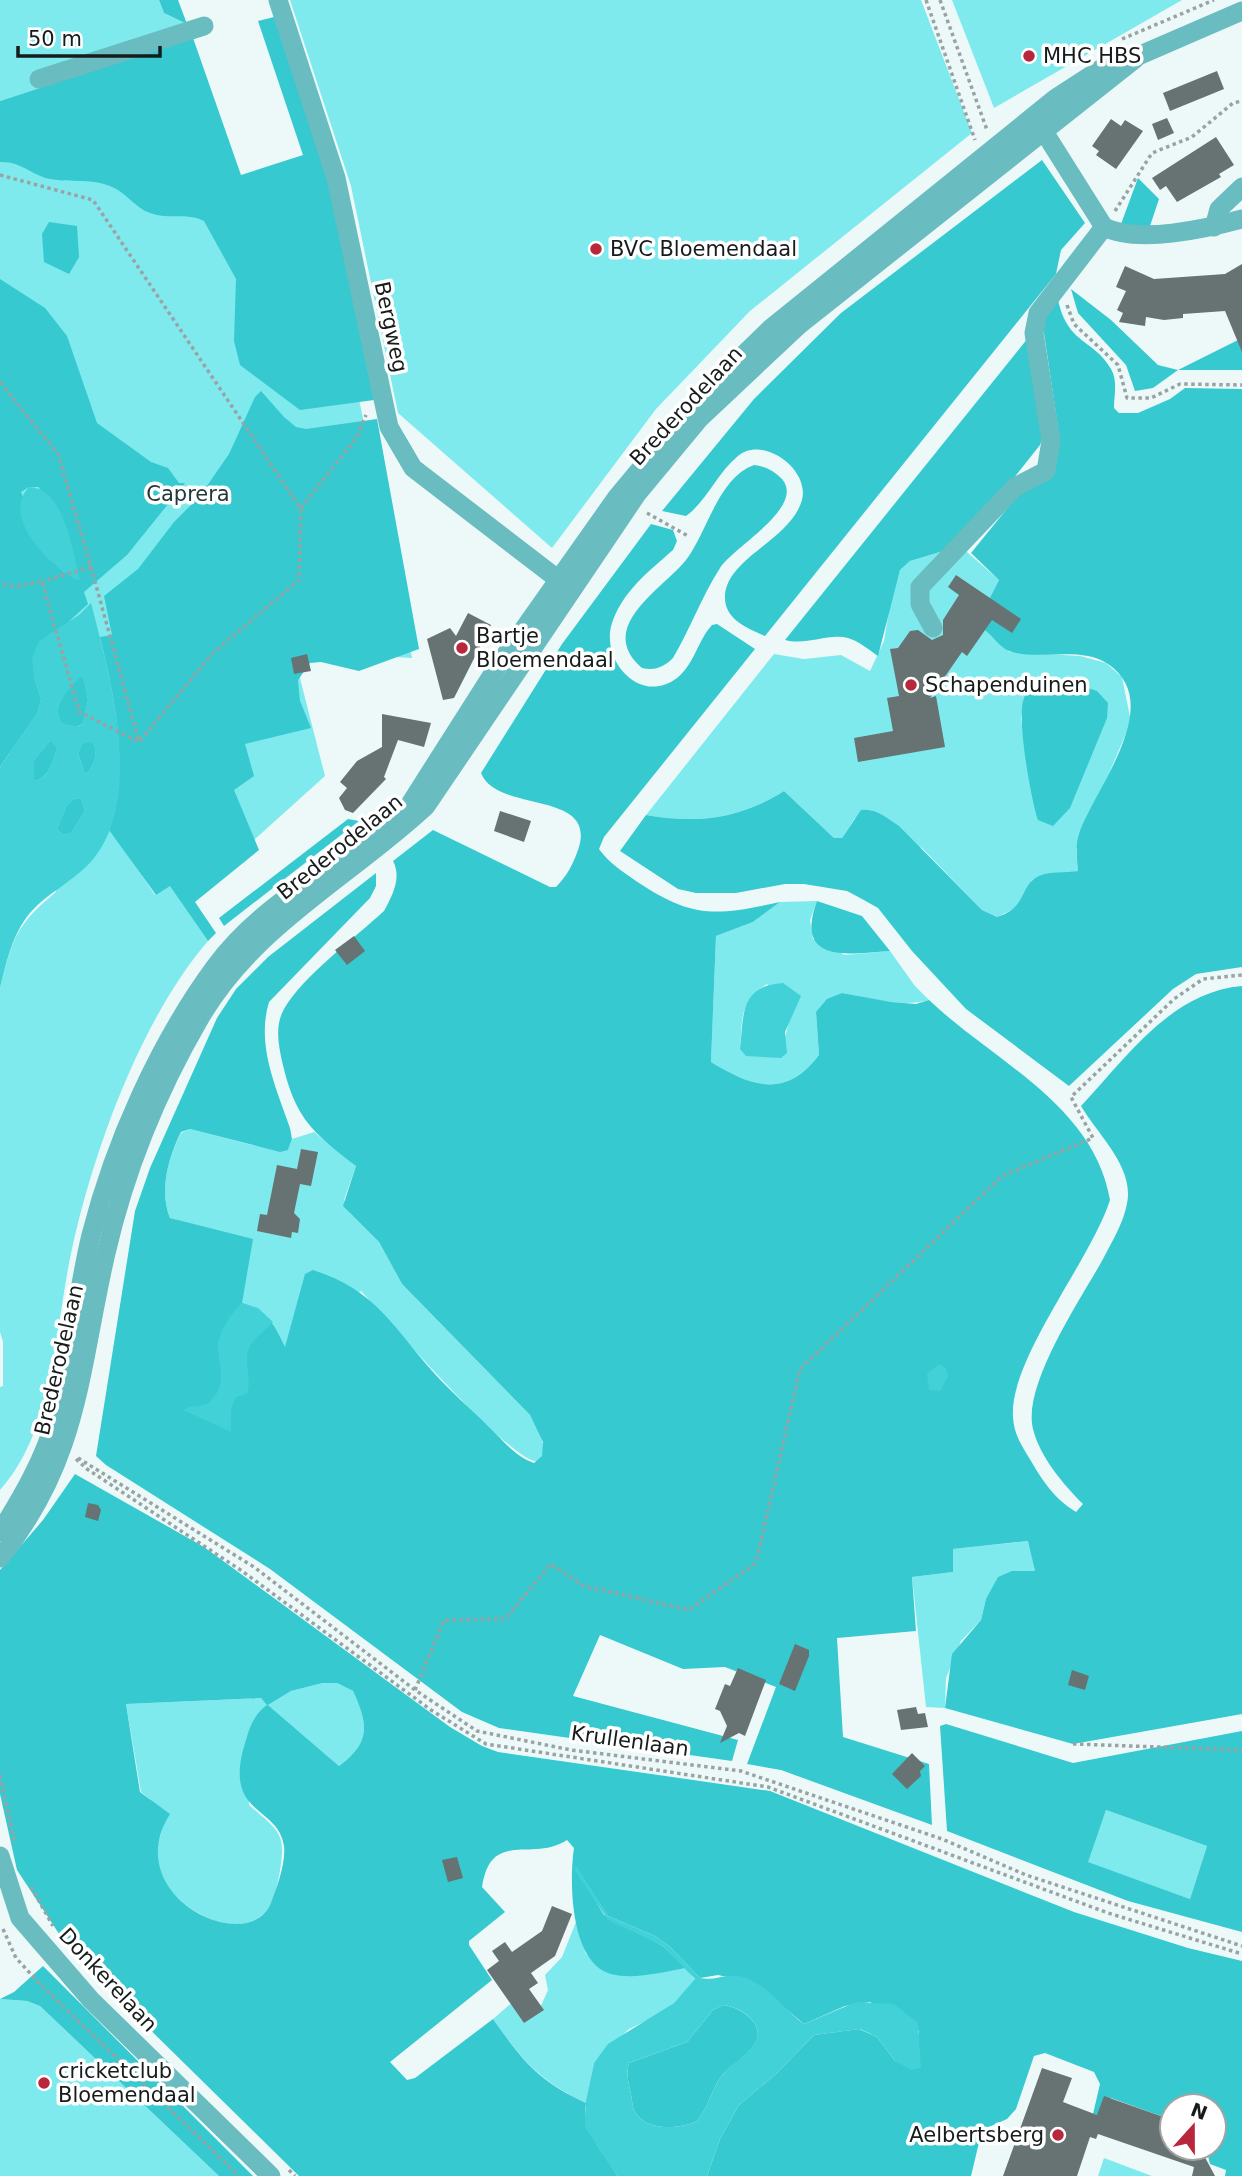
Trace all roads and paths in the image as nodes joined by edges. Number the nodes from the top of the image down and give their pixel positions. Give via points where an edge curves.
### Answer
1 (278, 0) edge
2 (926, 0) edge
3 (940, 0) edge
4 (1242, 11) edge
5 (204, 26) dead end
6 (39, 79) dead end
7 (1242, 101) edge
8 (1038, 122) junction
9 (988, 132) dead end
10 (976, 142) dead end
11 (0, 175) edge
12 (1242, 187) edge
13 (1242, 219) edge
14 (1104, 227) junction
15 (1214, 227) junction
16 (1059, 284) junction
17 (0, 382) edge
18 (1242, 385) edge
19 (366, 414) dead end
20 (631, 494) junction
21 (301, 509) junction
22 (688, 536) dead end
23 (91, 567) junction
24 (42, 581) junction
25 (0, 583) edge
26 (565, 584) junction
27 (933, 628) dead end
28 (139, 742) junction
29 (1242, 975) edge
30 (55, 1446) junction
31 (0, 1532) edge
32 (0, 1558) edge
33 (415, 1690) junction
34 (1073, 1744) dead end
35 (1242, 1750) edge
36 (0, 1775) edge
37 (8, 1852) edge
38 (28, 1881) dead end
39 (1, 1925) edge
40 (57, 1933) dead end
41 (1242, 1946) edge
42 (1242, 1954) edge
43 (279, 2172) edge
44 (239, 2176) edge
45 (295, 2176) edge

1 - 26 street, Bergweg via 337,178 389,427 413,468
2 - 10 path
3 - 9 path
4 - 8 street, Brederodelaan via 1138,56
5 - 6 street
7 - 14 path via 1233,103 1192,137 1152,153
8 - 14 street
8 - 20 street, Brederodelaan via 729,388
11 - 21 path via 93,200
12 - 15 street via 1219,209
13 - 15 street
14 - 15 street via 1143,234
14 - 16 street
16 - 18 path via 1074,324 1118,365 1127,398 1151,398 1180,384
16 - 27 street via 1038,313 1034,333 1051,441 1046,471 1015,487 920,587 920,604
17 - 23 path via 58,454
19 - 21 path via 357,437
20 - 22 path
20 - 26 street, Brederodelaan
21 - 28 path via 299,580 212,654
23 - 24 path
23 - 28 path
24 - 25 path via 15,587
24 - 28 path via 79,712
26 - 30 street, Brederodelaan via 432,786 426,806 236,955 152,1115 132,1166 106,1252 77,1405
29 - 33 path via 1203,979 1174,999 1071,1097 1093,1138 1002,1176 800,1369 756,1563 690,1611 584,1586 551,1564 505,1619 444,1620
30 - 31 street, Brederodelaan
30 - 32 street, Brederodelaan via 32,1512
30 - 33 path, Krullenlaan via 254,1567
30 - 42 path via 242,1571 431,1710 486,1744 768,1787 1108,1913
33 - 41 path, Krullenlaan via 477,1731 570,1750 741,1772 942,1839 1026,1875
34 - 35 path
36 - 37 path
37 - 43 street, Donkerelaan via 20,1918 91,2000
38 - 40 path
39 - 44 path via 24,1967
43 - 45 path

